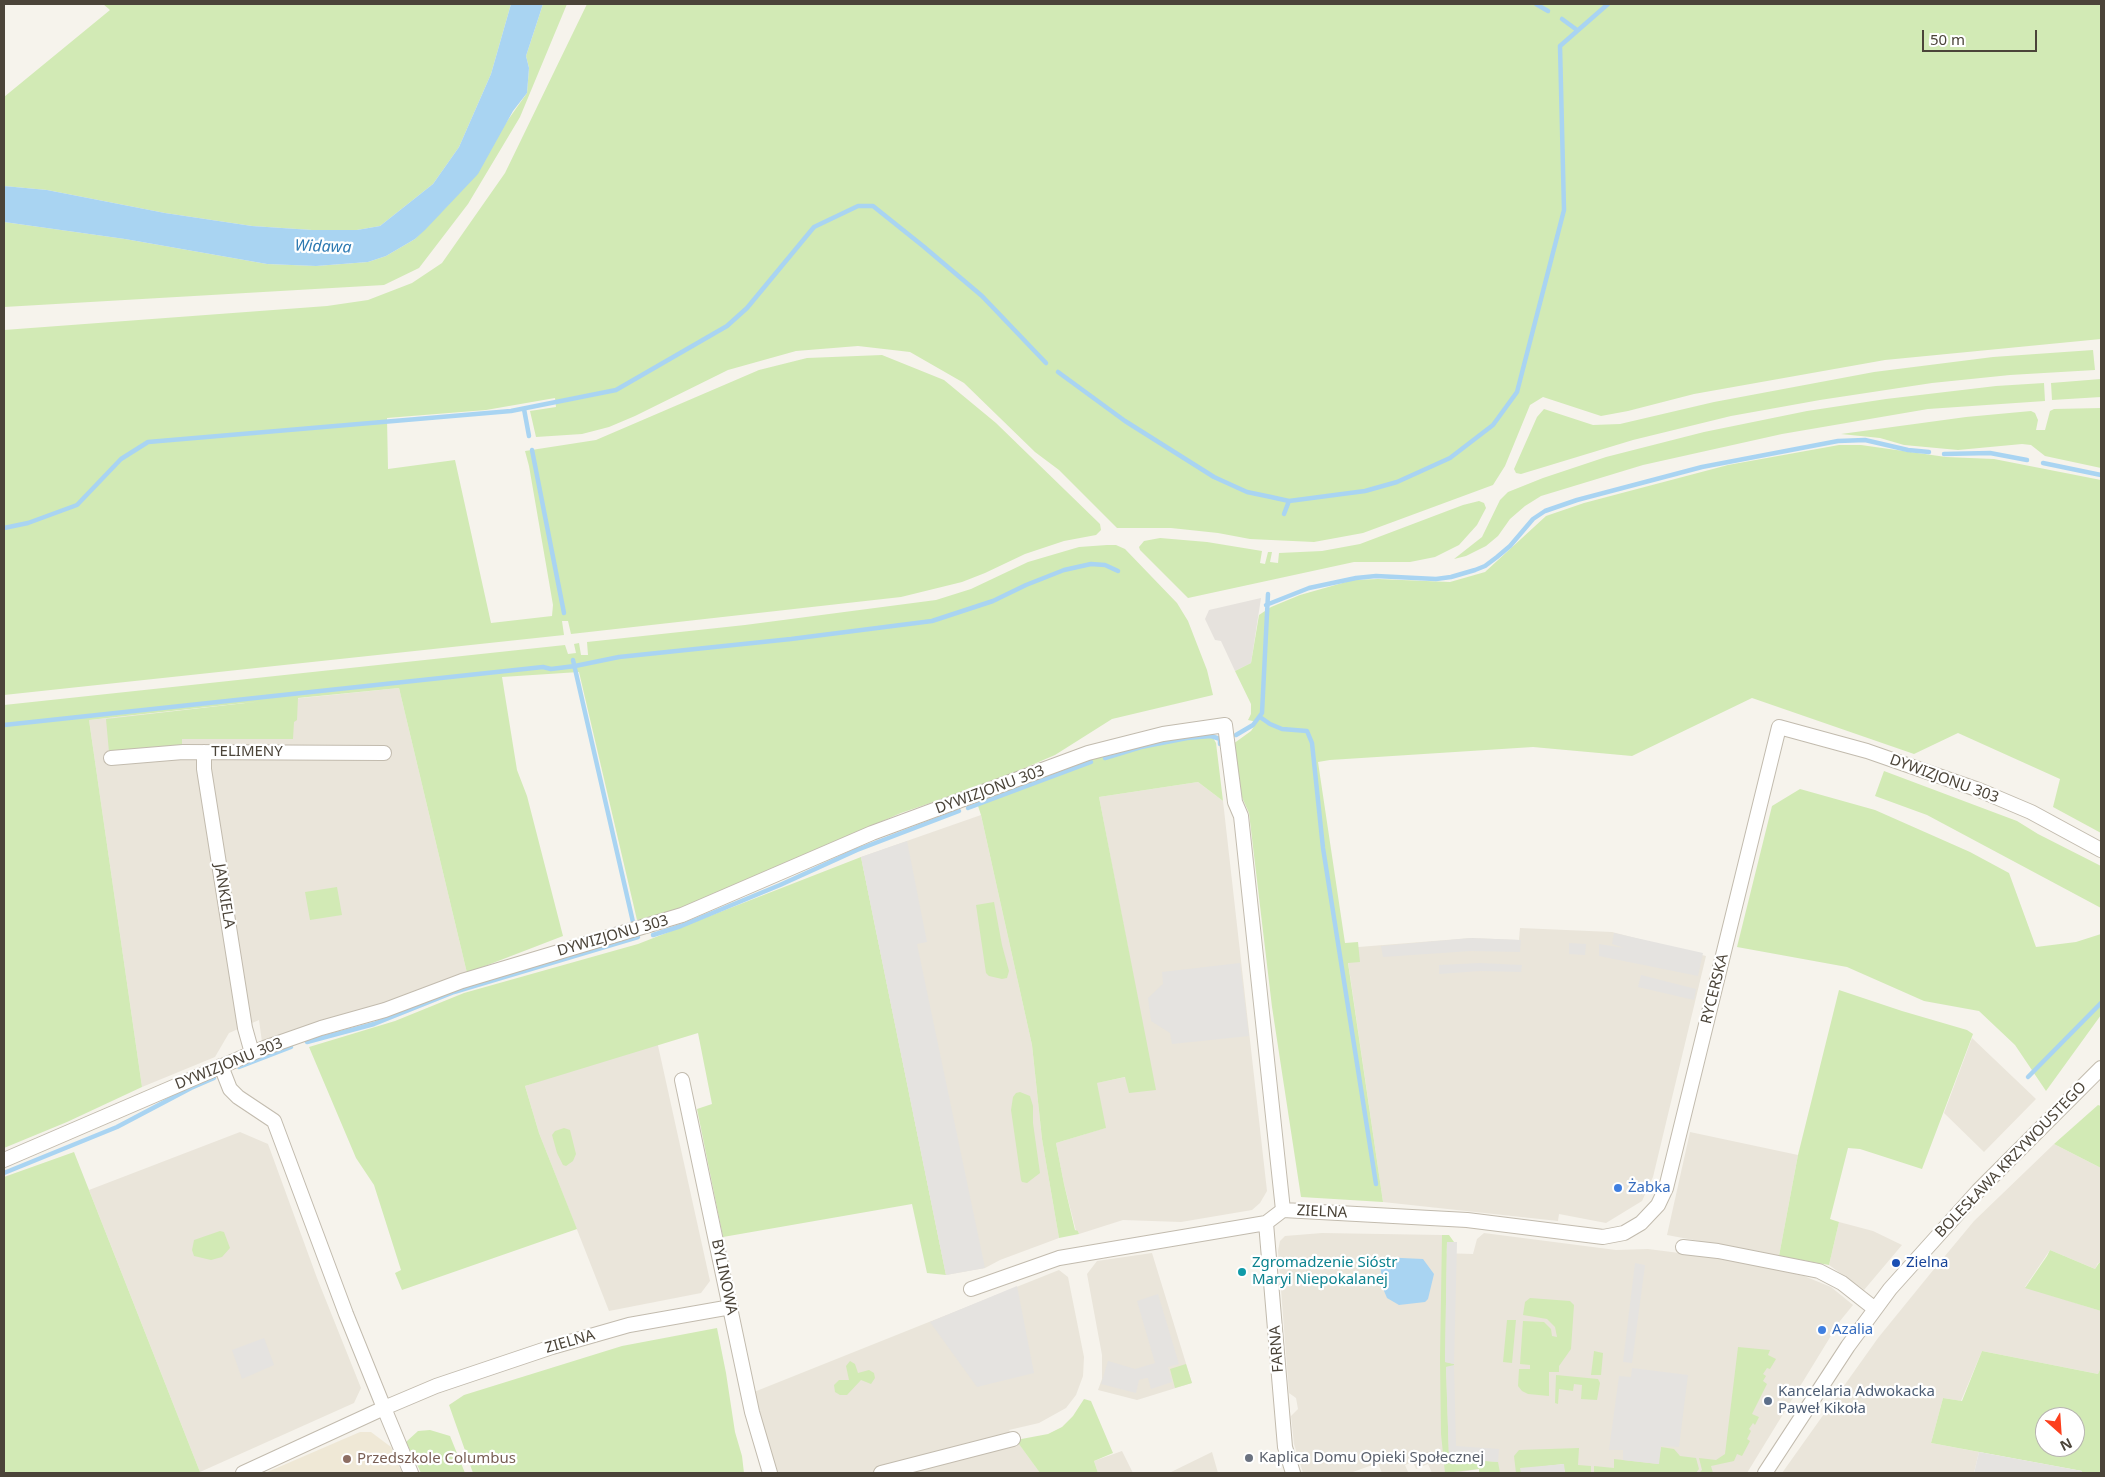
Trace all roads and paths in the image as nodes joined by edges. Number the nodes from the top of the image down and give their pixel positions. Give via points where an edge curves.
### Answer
1 (1779, 727) joint
2 (204, 752) junction
3 (384, 753) dead end
4 (111, 758) dead end
5 (2101, 850) edge
6 (249, 1047) junction
7 (221, 1066) junction
8 (2101, 1068) edge
9 (682, 1080) dead end
10 (4, 1160) edge
11 (1283, 1210) junction
12 (1266, 1224) junction
13 (1624, 1233) joint
14 (1683, 1247) dead end
15 (971, 1289) dead end
16 (731, 1307) junction
17 (1875, 1309) junction
18 (384, 1408) junction
19 (1013, 1439) dead end
20 (243, 1473) edge
21 (411, 1473) edge
22 (770, 1473) edge
23 (881, 1473) edge
24 (1293, 1473) edge
25 (1765, 1473) edge

1 - 5 street, DYWIZJONU 303 via 1868,751 1979,790 2031,812
1 - 13 street, RYCERSKA via 1666,1188 1646,1219
2 - 3 street, TELIMENY
2 - 4 street, TELIMENY
2 - 6 street, JANKIELA via 204,769
6 - 7 street, DYWIZJONU 303
6 - 11 street, DYWIZJONU 303 via 385,1010 462,981 682,916 872,833 1088,753 1163,734 1225,725 1236,802 1241,816
7 - 10 street, DYWIZJONU 303
7 - 18 street via 230,1088 238,1097 274,1121
8 - 17 street, BOLESŁAWA KRZYWOUSTEGO via 1978,1191
9 - 16 street, BYLINOWA
11 - 12 street, ZIELNA
11 - 13 street, ZIELNA via 1467,1220 1603,1237
12 - 15 street via 1059,1258
12 - 24 street, FARNA via 1284,1439
14 - 17 street via 1819,1271 1842,1283
16 - 18 street, ZIELNA via 629,1325 590,1336 502,1363
16 - 22 street, BYLINOWA via 752,1412
17 - 25 street, BOLESŁAWA KRZYWOUSTEGO
18 - 20 street
18 - 21 street
19 - 23 street

